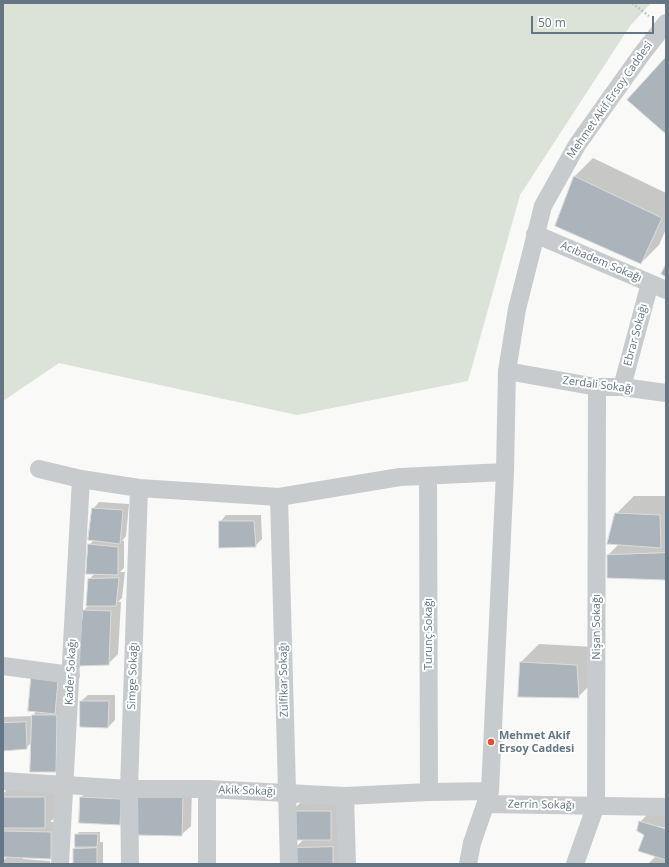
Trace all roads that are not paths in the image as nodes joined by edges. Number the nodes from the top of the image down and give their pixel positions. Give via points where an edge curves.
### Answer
1 (664, 25) edge
2 (535, 234) junction
3 (658, 287) edge
4 (507, 371) junction
5 (597, 387) junction
6 (622, 387) junction
7 (666, 393) edge
8 (39, 469) dead end
9 (505, 472) junction
10 (428, 476) junction
11 (81, 479) junction
12 (139, 488) junction
13 (279, 496) junction
14 (3, 666) edge
15 (71, 675) junction
16 (3, 781) edge
17 (63, 785) junction
18 (129, 789) junction
19 (207, 789) junction
20 (286, 792) junction
21 (429, 792) junction
22 (345, 796) junction
23 (488, 797) junction
24 (596, 806) junction
25 (666, 807) edge
26 (60, 864) edge
27 (130, 864) edge
28 (207, 864) edge
29 (289, 864) edge
30 (347, 864) edge
31 (468, 864) edge
32 (575, 864) edge

1 - 2 street, Mehmet Akif Ersoy Caddesi via 577,145 543,206
2 - 3 street, Acıbadem Sokağı
2 - 4 street, Mehmet Akif Ersoy Caddesi via 517,308
3 - 6 street, Ebrar Sokağı
4 - 5 street, Zerdali Sokağı
4 - 9 street, Mehmet Akif Ersoy Caddesi
5 - 6 street, Zerdali Sokağı
5 - 24 street, Nişan Sokağı
6 - 7 street, Zerdali Sokağı
8 - 11 street
9 - 10 street
9 - 23 street, Mehmet Akif Ersoy Caddesi
10 - 13 street via 400,477
10 - 21 street, Turunç Sokağı
11 - 12 street
11 - 15 street, Kader Sokağı
12 - 13 street
12 - 18 street, Simge Sokağı
13 - 20 street, Zülfikar Sokağı
14 - 15 street
15 - 17 street, Kader Sokağı
16 - 17 street, Akik Sokağı
17 - 18 street, Akik Sokağı
17 - 26 street, Kader Sokağı
18 - 19 street, Akik Sokağı
18 - 27 street, Simge Sokağı
19 - 20 street, Akik Sokağı
19 - 28 street
20 - 22 street, Akik Sokağı
20 - 29 street, Zülfikar Sokağı
21 - 22 street, Akik Sokağı
21 - 23 street, Akik Sokağı
22 - 30 street
23 - 24 street, Zerrin Sokağı
23 - 31 street, Mehmet Akif Ersoy Caddesi via 472,843
24 - 25 street, Zerrin Sokağı
24 - 32 street, Nişan Sokağı

